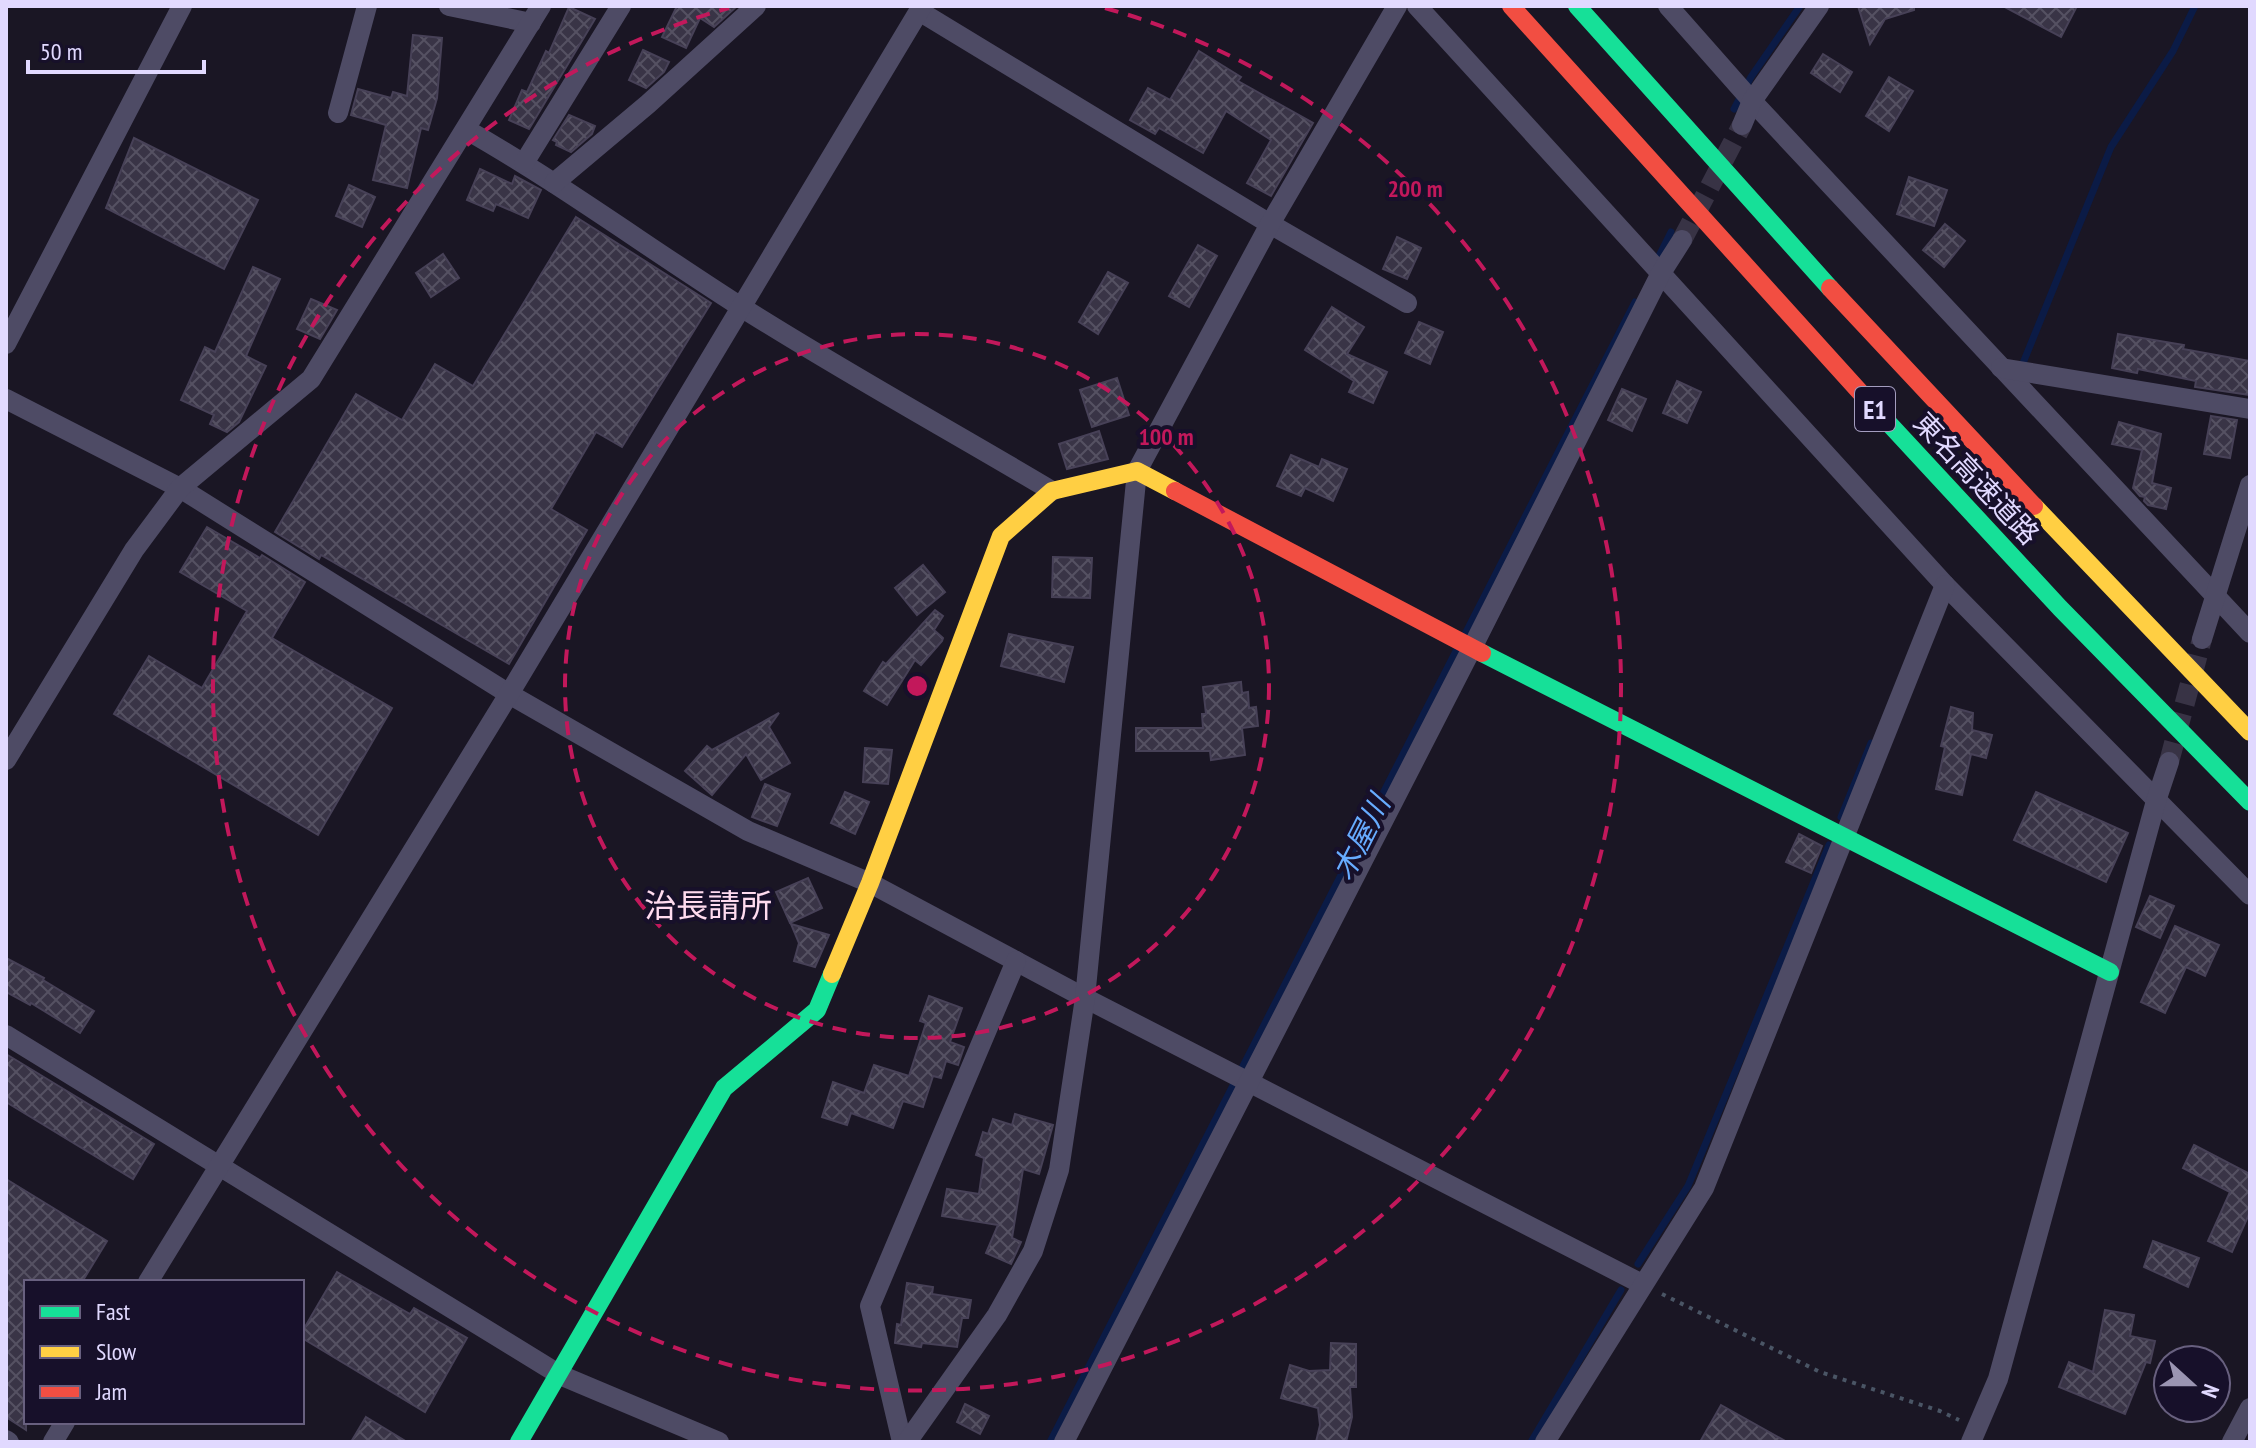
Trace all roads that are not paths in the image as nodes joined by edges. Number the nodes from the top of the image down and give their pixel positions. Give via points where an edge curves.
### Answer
1 (182, 6) edge
2 (367, 6) edge
3 (449, 6) edge
4 (621, 6) edge
5 (756, 6) edge
6 (1397, 6) edge
7 (1417, 6) edge
8 (1511, 6) edge
9 (1577, 6) edge
10 (1668, 6) edge
11 (1819, 6) edge
12 (920, 9) edge
13 (536, 15) edge
14 (1745, 94) junction
15 (338, 113) dead end
16 (1742, 125) tunnel mouth
17 (467, 130) junction
18 (524, 163) junction
19 (554, 183) junction
20 (1270, 224) junction
21 (1682, 240) tunnel mouth
22 (1660, 273) junction
23 (1407, 303) dead end
24 (740, 306) junction
25 (6, 344) edge
26 (2001, 368) junction
27 (6, 399) edge
28 (2250, 409) edge
29 (1137, 471) junction
30 (2250, 485) edge
31 (180, 488) junction
32 (1052, 491) junction
33 (1945, 585) junction
34 (2215, 598) junction
35 (2250, 633) edge
36 (2202, 639) tunnel mouth
37 (1466, 645) junction
38 (509, 694) junction
39 (2250, 732) edge
40 (6, 760) edge
41 (2169, 762) tunnel mouth
42 (2156, 801) junction
43 (2250, 802) edge
44 (1844, 836) junction
45 (870, 883) junction
46 (2250, 895) edge
47 (1016, 961) junction
48 (2110, 972) junction
49 (1085, 998) junction
50 (6, 1035) edge
51 (1242, 1080) junction
52 (217, 1165) junction
53 (149, 1280) edge
54 (1642, 1284) junction
55 (560, 1375) junction
56 (2250, 1408) edge
57 (64, 1424) edge
58 (1974, 1435) edge
59 (53, 1442) edge
60 (519, 1442) edge
61 (719, 1442) edge
62 (905, 1442) edge
63 (1064, 1442) edge
64 (1545, 1442) edge
65 (2232, 1442) edge

1 - 25 street
2 - 15 street
3 - 13 street
4 - 18 street
5 - 19 street
6 - 20 street
7 - 22 street
8 - 43 main road, 東名高速道路 / E1 via 1888,423
9 - 39 main road, 東名高速道路 / E1 via 1888,353
10 - 14 street
11 - 14 street
12 - 20 street
12 - 24 street
13 - 17 street
14 - 16 street
14 - 26 street
17 - 18 street
17 - 31 street via 311,379
18 - 19 street
19 - 24 street
20 - 23 street
20 - 29 street
21 - 22 street
22 - 33 street
22 - 37 street
24 - 32 street
24 - 38 street
26 - 28 street
26 - 34 street
27 - 31 street
29 - 32 main road
29 - 37 main road
29 - 49 street
30 - 34 street
31 - 38 street
31 - 40 street via 134,550
32 - 45 main road via 1001,536
33 - 42 street
33 - 44 street
34 - 35 street
34 - 36 street
37 - 44 main road
37 - 51 street
38 - 45 street via 748,831
38 - 52 street
41 - 42 street
42 - 46 street
42 - 48 street
44 - 48 main road
44 - 54 street via 1704,1188
45 - 47 street
45 - 55 main road via 817,1010 724,1088
47 - 49 street
47 - 62 street via 870,1306
48 - 58 street via 1998,1379
49 - 51 street
49 - 62 street via 1059,1170 1033,1251 997,1315
50 - 52 street
51 - 54 street
51 - 63 street
52 - 53 street
52 - 55 street
54 - 64 street
55 - 60 main road
55 - 61 street
56 - 65 street
57 - 59 street

